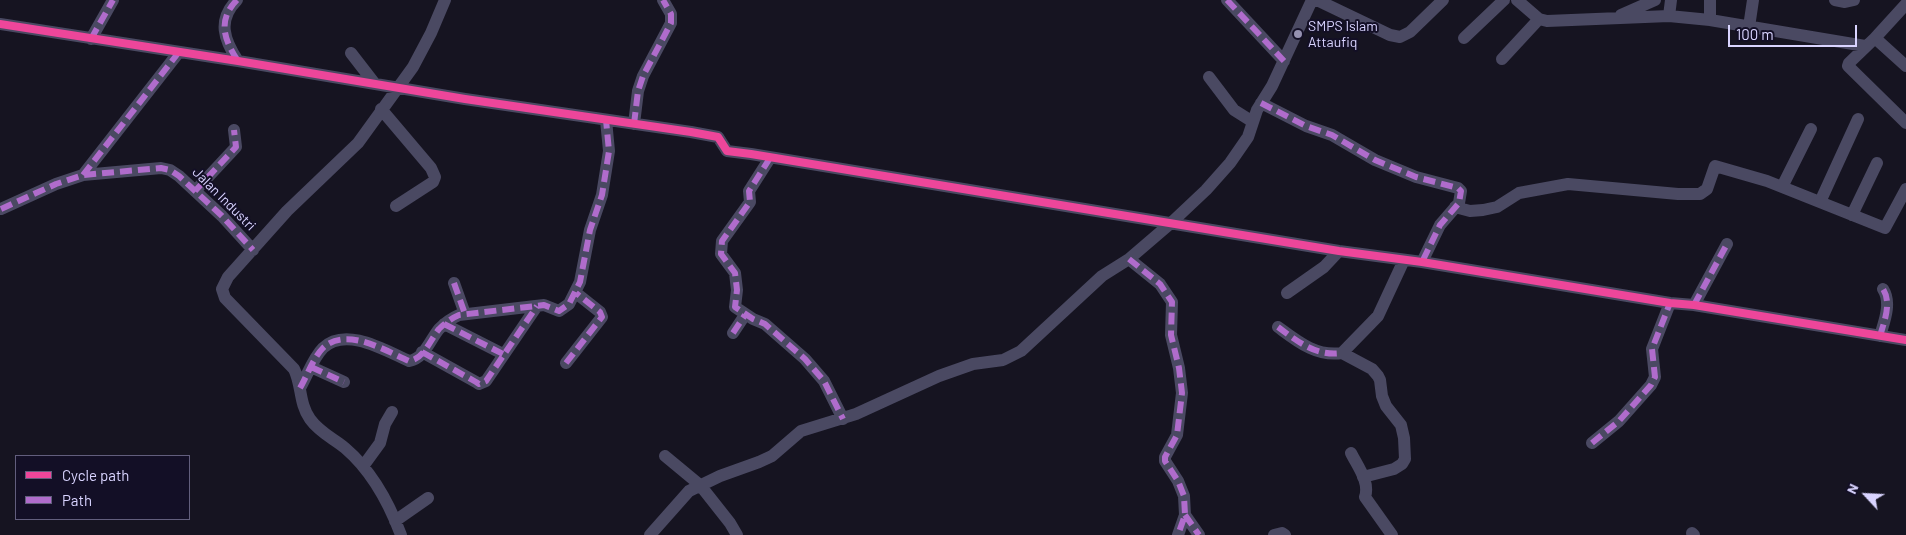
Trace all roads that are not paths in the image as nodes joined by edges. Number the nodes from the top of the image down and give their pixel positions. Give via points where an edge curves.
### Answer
1 (113, 0) edge
2 (237, 0) edge
3 (446, 0) edge
4 (663, 0) edge
5 (1227, 0) edge
6 (1312, 0) edge
7 (1317, 0) edge
8 (1443, 0) edge
9 (1504, 0) edge
10 (1517, 0) edge
11 (1655, 0) edge
12 (1671, 0) edge
13 (1710, 0) edge
14 (1753, 0) edge
15 (1835, 0) edge
16 (1854, 0) edge
17 (1906, 4) edge
18 (1669, 16) junction
19 (1614, 18) junction
20 (1539, 19) junction
21 (1710, 20) junction
22 (0, 24) edge
23 (1749, 27) junction
24 (1464, 38) dead end
25 (1875, 38) junction
26 (91, 39) junction
27 (1864, 46) junction
28 (179, 52) junction
29 (351, 53) dead end
30 (1502, 59) dead end
31 (238, 61) junction
32 (1284, 61) junction
33 (1905, 64) edge
34 (1209, 77) dead end
35 (375, 84) junction
36 (397, 88) junction
37 (1261, 103) junction
38 (381, 109) junction
39 (1858, 118) dead end
40 (606, 120) junction
41 (1253, 122) junction
42 (1906, 123) edge
43 (634, 124) junction
44 (1811, 129) dead end
45 (234, 130) dead end
46 (770, 158) junction
47 (1877, 163) dead end
48 (82, 175) junction
49 (1782, 187) junction
50 (1906, 189) edge
51 (195, 191) junction
52 (1820, 202) junction
53 (396, 206) dead end
54 (1456, 207) junction
55 (1, 209) edge
56 (1852, 215) junction
57 (1171, 223) junction
58 (1727, 244) dead end
59 (253, 250) junction
60 (1339, 251) junction
61 (1129, 259) junction
62 (1404, 260) junction
63 (1422, 262) junction
64 (454, 283) dead end
65 (1883, 289) dead end
66 (576, 293) junction
67 (1287, 293) dead end
68 (1670, 303) junction
69 (1694, 305) junction
70 (537, 306) junction
71 (464, 314) junction
72 (745, 315) junction
73 (444, 324) junction
74 (1278, 327) dead end
75 (733, 333) dead end
76 (1880, 336) junction
77 (1906, 340) edge
78 (422, 352) junction
79 (1342, 353) junction
80 (503, 354) junction
81 (566, 363) dead end
82 (311, 367) junction
83 (344, 382) dead end
84 (300, 388) junction
85 (392, 412) dead end
86 (843, 419) junction
87 (1592, 443) dead end
88 (1351, 453) dead end
89 (665, 456) dead end
90 (364, 465) junction
91 (1363, 477) junction
92 (700, 485) junction
93 (428, 498) dead end
94 (1185, 516) junction
95 (395, 521) junction
96 (400, 535) edge
97 (650, 535) edge
98 (737, 535) edge
99 (1178, 535) edge
100 (1199, 535) edge
101 (1274, 535) edge
102 (1285, 535) edge
103 (1392, 535) edge

1 - 26 street
2 - 31 street via 230,7 224,28 231,51
3 - 36 street via 413,67
4 - 43 street via 671,14 671,23 643,76
5 - 32 street
6 - 32 street
7 - 8 street via 1400,37 1405,36
9 - 24 street
10 - 20 street
11 - 19 street
12 - 18 street
13 - 21 street
14 - 23 street
15 - 16 street
17 - 25 street
18 - 19 street
18 - 21 street
19 - 20 street
20 - 30 street
21 - 23 street
22 - 26 street
23 - 27 street
25 - 27 street
25 - 33 street
26 - 28 street
27 - 42 street via 1848,63 1848,69
28 - 31 street
28 - 48 street
29 - 35 street
31 - 35 street
32 - 37 street
34 - 41 street via 1234,110
35 - 36 street
36 - 38 street
36 - 40 street
37 - 41 street
37 - 54 street via 1332,135 1375,160 1454,186 1461,191
38 - 53 street via 435,177 433,182
38 - 59 street via 358,143 287,211
39 - 52 street
40 - 43 street
40 - 66 street via 608,164
41 - 57 street via 1243,146 1230,163
43 - 46 street via 718,138 732,152
44 - 49 street
45 - 51 street via 236,147
46 - 57 street
46 - 72 street via 749,191 750,202 722,242 721,254 735,273 738,290 735,307
47 - 56 street
48 - 51 street, Jalan Industri via 161,168 175,172
48 - 55 street, Jalan Industri
49 - 52 street
49 - 54 street via 1715,166 1707,190 1700,194 1568,184 1519,193 1497,207 1483,210
50 - 56 street via 1885,228
51 - 59 street, Jalan Industri
52 - 56 street
54 - 63 street via 1440,226
57 - 60 street
57 - 61 street
58 - 69 street
59 - 84 street via 224,283 223,294 294,369
60 - 62 street
60 - 67 street via 1324,267
61 - 86 street via 1102,276 1032,342 1012,356 973,364 939,376
61 - 94 street via 1160,284 1172,302 1171,335 1182,393 1177,435 1164,456 1166,466 1178,481 1184,496
62 - 63 street
62 - 79 street via 1378,316
63 - 68 street
64 - 71 street
65 - 76 street via 1888,302
66 - 70 street via 561,310
66 - 81 street via 602,317
68 - 69 street
68 - 87 street via 1652,349 1653,382 1619,421
69 - 76 street
70 - 71 street
70 - 80 street
71 - 73 street
72 - 75 street
72 - 86 street via 765,324 805,359 824,381
73 - 78 street
73 - 80 street
74 - 79 street via 1308,348
76 - 77 street
78 - 80 street via 480,384 486,381
78 - 82 street via 418,358 409,361 387,350 346,339 328,344
79 - 91 street via 1372,369 1378,376 1386,406 1401,425 1404,438 1405,459 1402,464
82 - 83 street
82 - 84 street
84 - 90 street via 304,409 315,426
85 - 90 street via 380,443
86 - 92 street via 801,432 772,456
88 - 91 street
89 - 92 street
90 - 95 street
91 - 103 street via 1367,491 1365,497
92 - 97 street via 688,491
92 - 98 street
93 - 95 street
94 - 99 street
94 - 100 street
95 - 96 street
101 - 102 street via 1282,532

